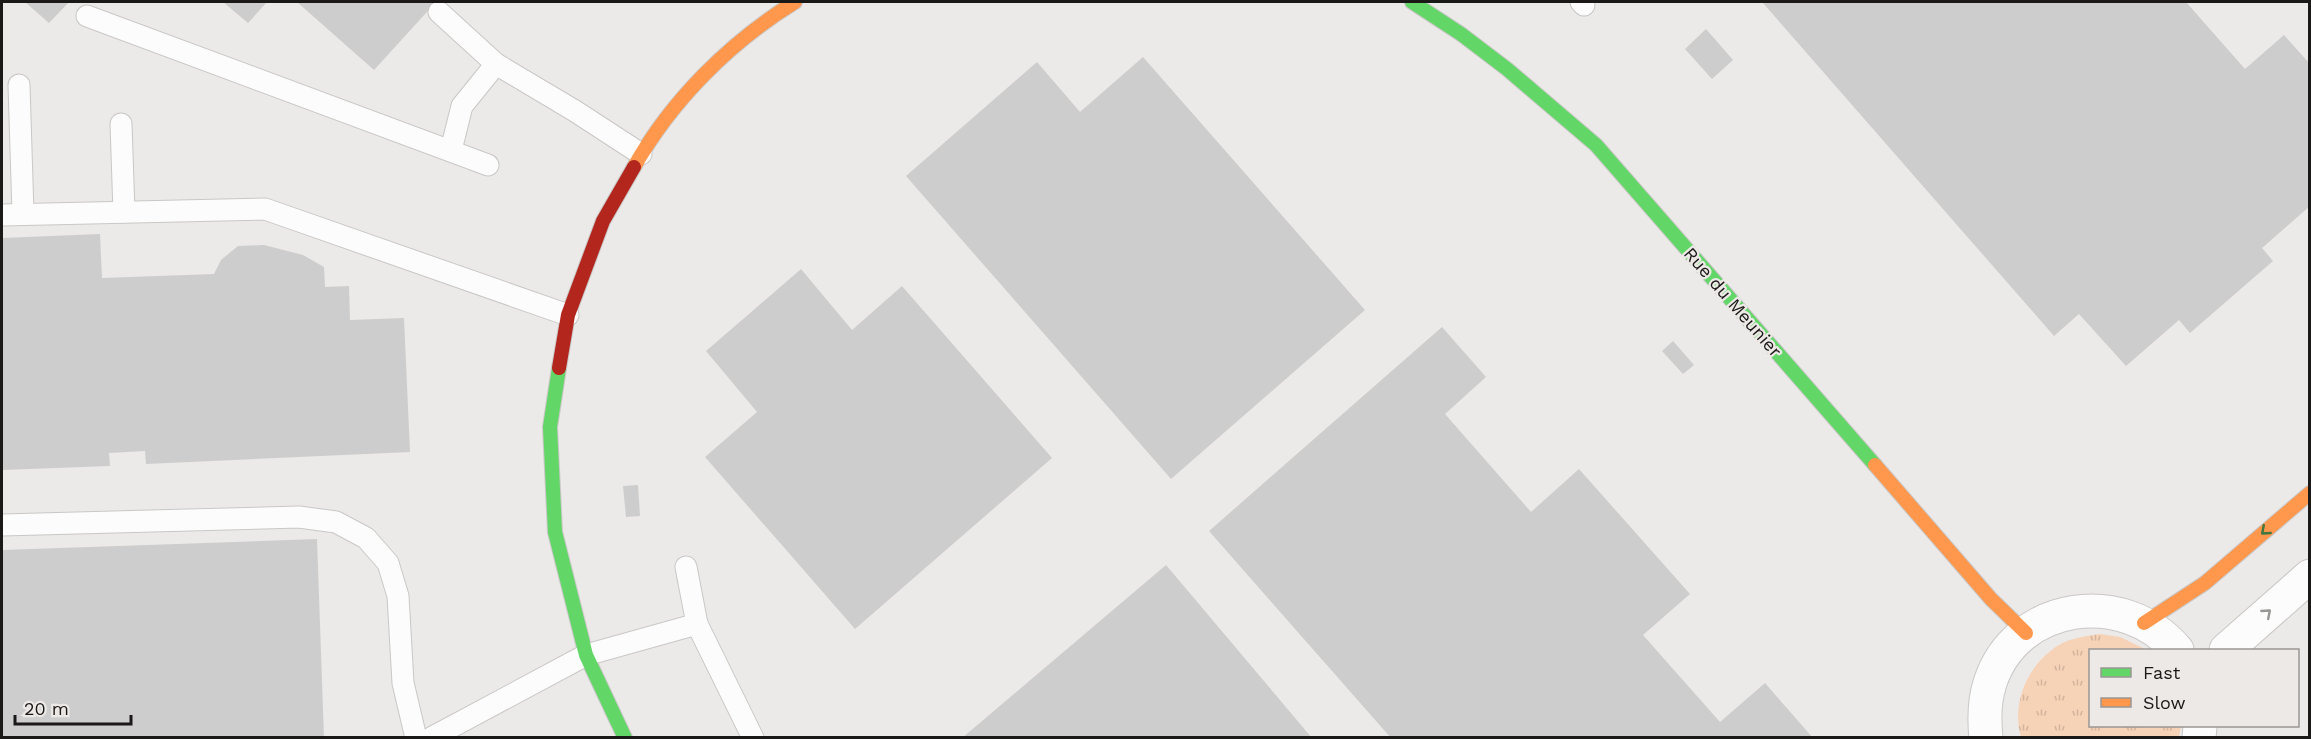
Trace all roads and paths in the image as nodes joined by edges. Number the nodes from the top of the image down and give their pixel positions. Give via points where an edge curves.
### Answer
1 (795, 2) edge
2 (1412, 2) edge
3 (439, 12) dead end
4 (87, 16) dead end
5 (496, 64) junction
6 (19, 85) dead end
7 (121, 124) dead end
8 (451, 150) junction
9 (641, 154) junction
10 (488, 165) dead end
11 (124, 212) junction
12 (23, 214) junction
13 (2, 215) edge
14 (568, 315) junction
15 (2310, 493) edge
16 (2, 525) edge
17 (686, 567) dead end
18 (2310, 576) edge
19 (2144, 623) junction
20 (697, 624) junction
21 (2026, 633) junction
22 (2175, 649) edge
23 (2228, 649) edge
24 (586, 655) junction
25 (416, 738) edge
26 (431, 738) edge
27 (625, 738) edge
28 (753, 738) edge
29 (1986, 738) edge

1 - 9 street via 725,55 670,112
2 - 21 street, Rue du Meunier via 1524,81 1596,145 1991,599
3 - 5 lane
4 - 8 lane
5 - 8 lane via 462,106
5 - 9 lane
6 - 12 lane
7 - 11 lane
8 - 10 lane
9 - 14 street via 603,221
11 - 12 lane
11 - 14 lane via 265,208
12 - 13 lane
14 - 24 street via 550,427 555,532
15 -> 19 street via 2205,583
16 - 25 lane via 299,517 336,522 366,538 388,563 398,596 403,682
17 - 20 lane
23 -> 18 street
19 - 21 street via 2115,612 2084,610 2053,617
19 - 22 street
20 - 24 lane
20 - 28 lane
21 - 29 street via 2004,655 1990,682 1984,712
24 - 26 lane
24 - 27 street

